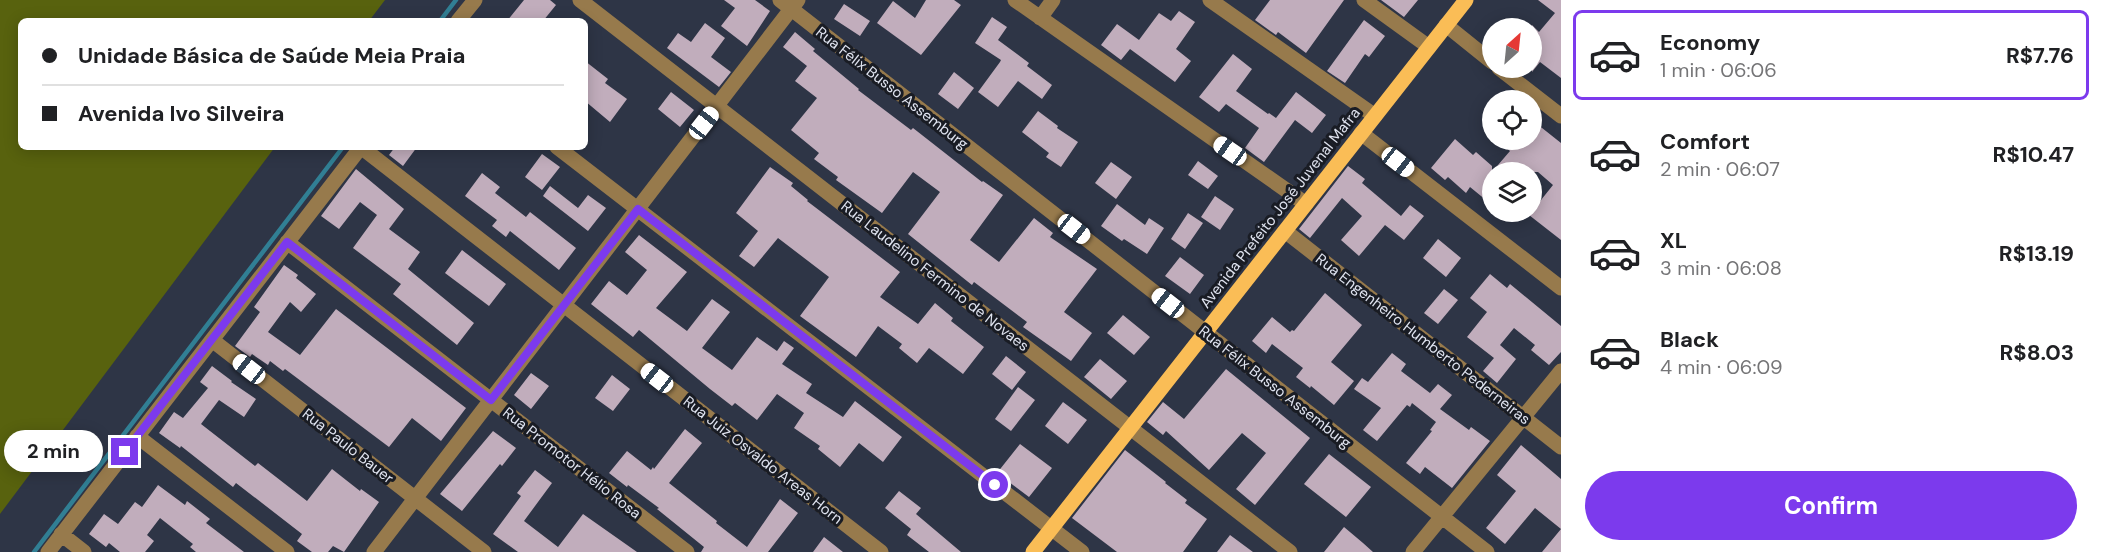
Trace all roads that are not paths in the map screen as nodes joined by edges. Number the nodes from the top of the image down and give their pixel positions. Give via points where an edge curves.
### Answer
1 (475, 0) edge
2 (580, 0) edge
3 (1015, 0) edge
4 (1053, 0) edge
5 (1210, 0) edge
6 (1364, 0) edge
7 (1466, 0) edge
8 (790, 3) edge
9 (460, 18) edge
10 (1040, 18) junction
11 (1446, 25) junction
12 (1429, 47) junction
13 (1482, 54) edge
14 (1512, 78) edge
15 (717, 106) junction
16 (1375, 116) junction
17 (1561, 116) edge
18 (1361, 133) junction
19 (359, 150) edge
20 (365, 150) edge
21 (561, 150) edge
22 (1306, 204) junction
23 (638, 209) junction
24 (1285, 231) junction
25 (287, 242) junction
26 (1561, 288) edge
27 (564, 305) junction
28 (1205, 332) junction
29 (212, 340) junction
30 (1561, 371) edge
31 (491, 400) junction
32 (1523, 417) junction
33 (1130, 428) junction
34 (137, 436) junction
35 (1561, 447) edge
36 (415, 498) junction
37 (1441, 516) junction
38 (1051, 528) junction
39 (61, 534) junction
40 (48, 552) edge
41 (84, 552) edge
42 (287, 552) edge
43 (374, 552) edge
44 (484, 552) edge
45 (687, 552) edge
46 (880, 552) edge
47 (1033, 552) edge
48 (1082, 552) edge
49 (1290, 552) edge
50 (1413, 552) edge
51 (1487, 552) edge

1 - 9 street
2 - 15 street, Rua Laudelino Fermino de Novaes
3 - 10 street
4 - 10 street
5 - 16 street
6 - 12 street
7 - 11 main road, Avenida Prefeito José Juvenal Mafra
8 - 15 street
8 - 28 street, Rua Félix Busso Assemburg
10 - 22 street
11 - 12 main road, Avenida Prefeito José Juvenal Mafra
11 - 13 street
12 - 16 main road, Avenida Prefeito José Juvenal Mafra
14 - 17 street
15 - 23 street
15 - 33 street, Rua Laudelino Fermino de Novaes
16 - 18 main road, Avenida Prefeito José Juvenal Mafra
18 - 22 main road, Avenida Prefeito José Juvenal Mafra
18 - 26 street
19 - 25 street
20 - 27 street, Rua Juiz Osvaldo Areas Horn
21 - 23 street
22 - 24 main road, Avenida Prefeito José Juvenal Mafra
23 - 27 street
23 - 38 street
24 - 28 main road, Avenida Prefeito José Juvenal Mafra
24 - 32 street, Rua Engenheiro Humberto Pederneiras
25 - 29 street
25 - 31 street, Rua Promotor Hélio Rosa
27 - 31 street
27 - 46 street, Rua Juiz Osvaldo Areas Horn
28 - 33 main road, Avenida Prefeito José Juvenal Mafra
28 - 37 street, Rua Félix Busso Assemburg
29 - 34 street
29 - 36 street, Rua Paulo Bauer
30 - 32 street
31 - 36 street
31 - 45 street, Rua Promotor Hélio Rosa
32 - 35 street, Rua Engenheiro Humberto Pederneiras
32 - 37 street
33 - 38 main road, Avenida Prefeito José Juvenal Mafra
33 - 49 street, Rua Laudelino Fermino de Novaes
34 - 39 street
34 - 42 street
36 - 43 street
36 - 44 street, Rua Paulo Bauer
37 - 50 street
37 - 51 street, Rua Félix Busso Assemburg
38 - 47 main road, Avenida Prefeito José Juvenal Mafra
38 - 48 street
39 - 40 street
39 - 41 street

